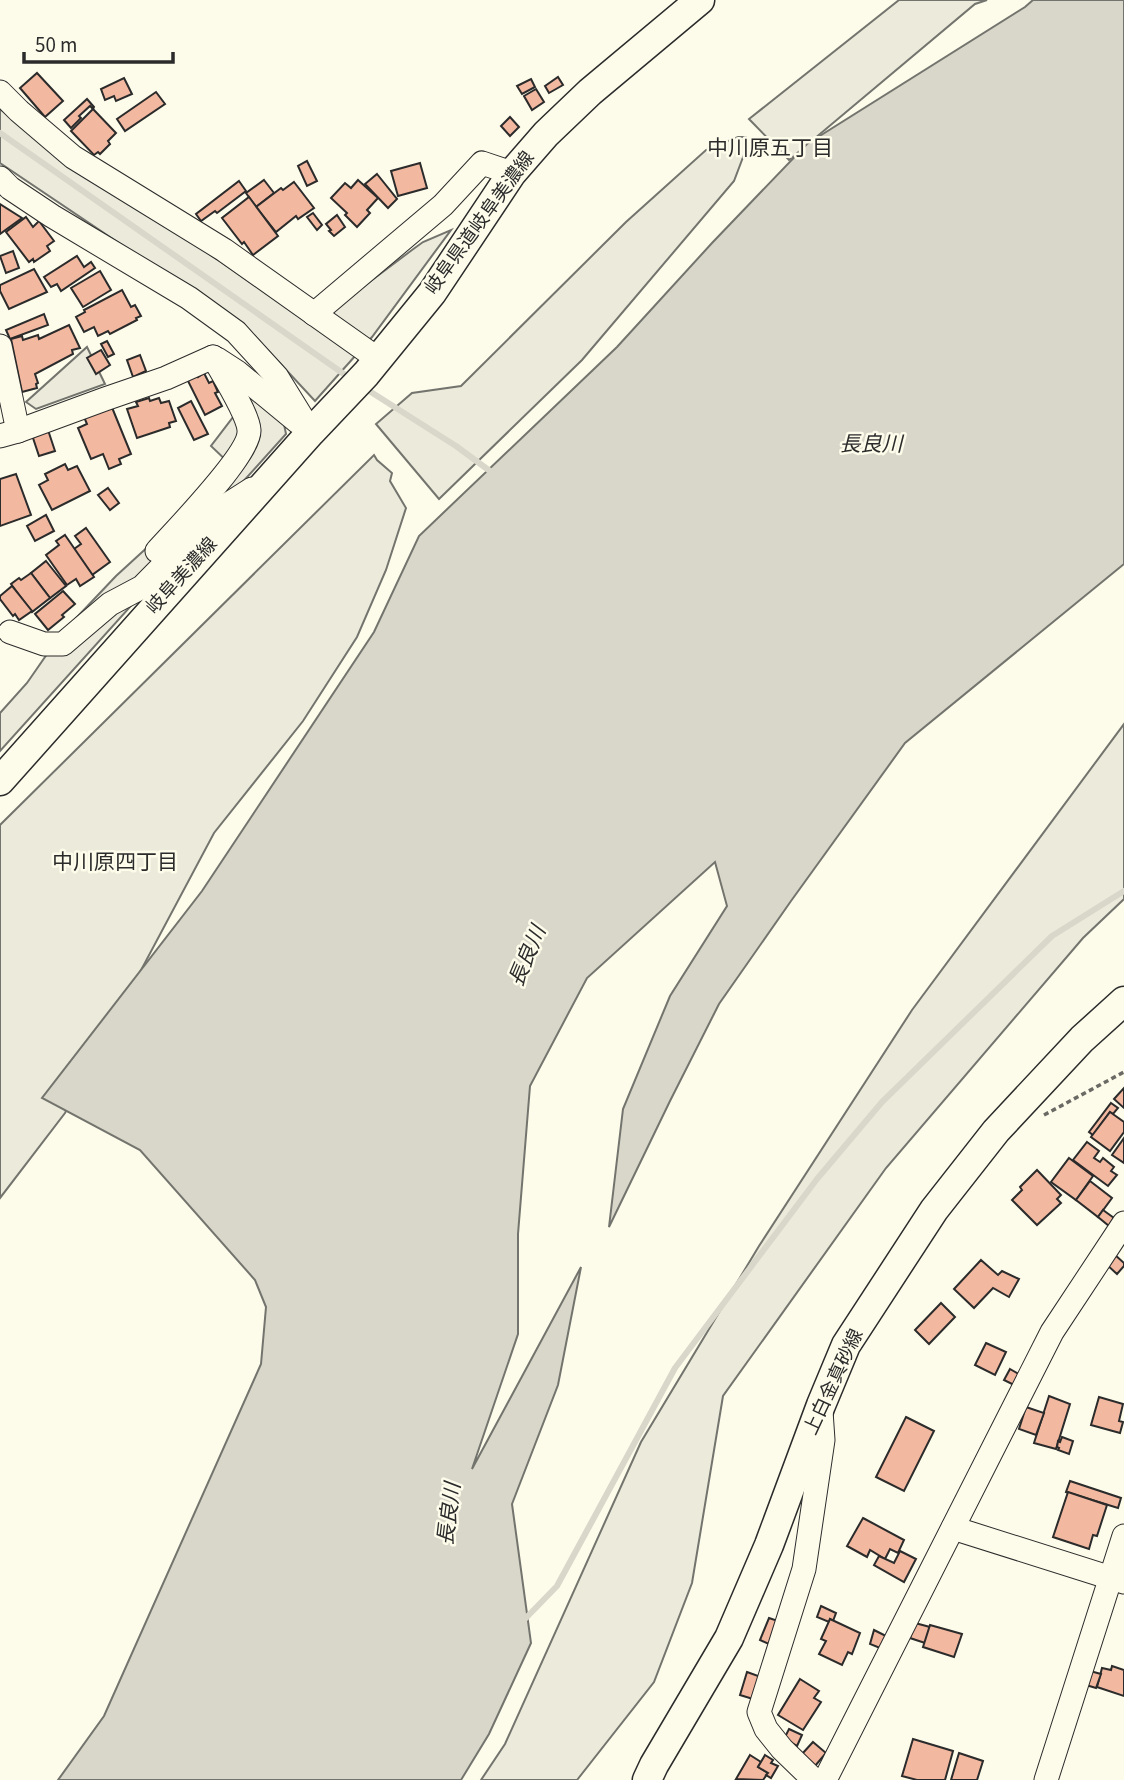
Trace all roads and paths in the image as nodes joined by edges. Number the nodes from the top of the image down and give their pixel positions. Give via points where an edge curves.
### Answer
1 (700, 0) edge
2 (0, 92) edge
3 (512, 173) junction
4 (0, 178) edge
5 (314, 314) junction
6 (0, 346) edge
7 (213, 357) junction
8 (372, 367) junction
9 (320, 423) junction
10 (9, 433) edge
11 (271, 478) junction
12 (110, 604) junction
13 (3, 630) edge
14 (0, 780) edge
15 (1124, 1001) edge
16 (1124, 1072) edge
17 (1036, 1120) dead end
18 (1124, 1223) edge
19 (821, 1405) junction
20 (953, 1528) junction
21 (1124, 1536) edge
22 (1117, 1580) edge
23 (647, 1780) edge
24 (814, 1780) edge
25 (825, 1780) edge
26 (1046, 1780) edge

1 - 3 main road, 岐阜県道岐阜美濃線 via 590,92
2 - 5 street via 73,157 224,250
3 - 5 street via 482,163 443,205
3 - 8 main road, 岐阜県道岐阜美濃線 via 432,293
4 - 9 street via 236,332
5 - 8 street
6 - 10 street
7 - 9 street
7 - 10 street
7 - 12 street via 244,415 247,441 222,478
8 - 9 main road, 岐阜美濃線
9 - 11 main road, 岐阜美濃線
11 - 12 street via 216,512 142,587
11 - 14 main road, 岐阜美濃線
12 - 13 street via 63,644 44,644
15 - 19 main road, 上白金真砂線 via 996,1131 934,1210 846,1345
16 - 17 path
18 - 20 street via 1052,1332
19 - 23 main road, 上白金真砂線 via 729,1638
19 - 24 street via 823,1440 804,1569 759,1712 782,1749
20 - 22 street
20 - 25 street
21 - 22 street
22 - 26 street

